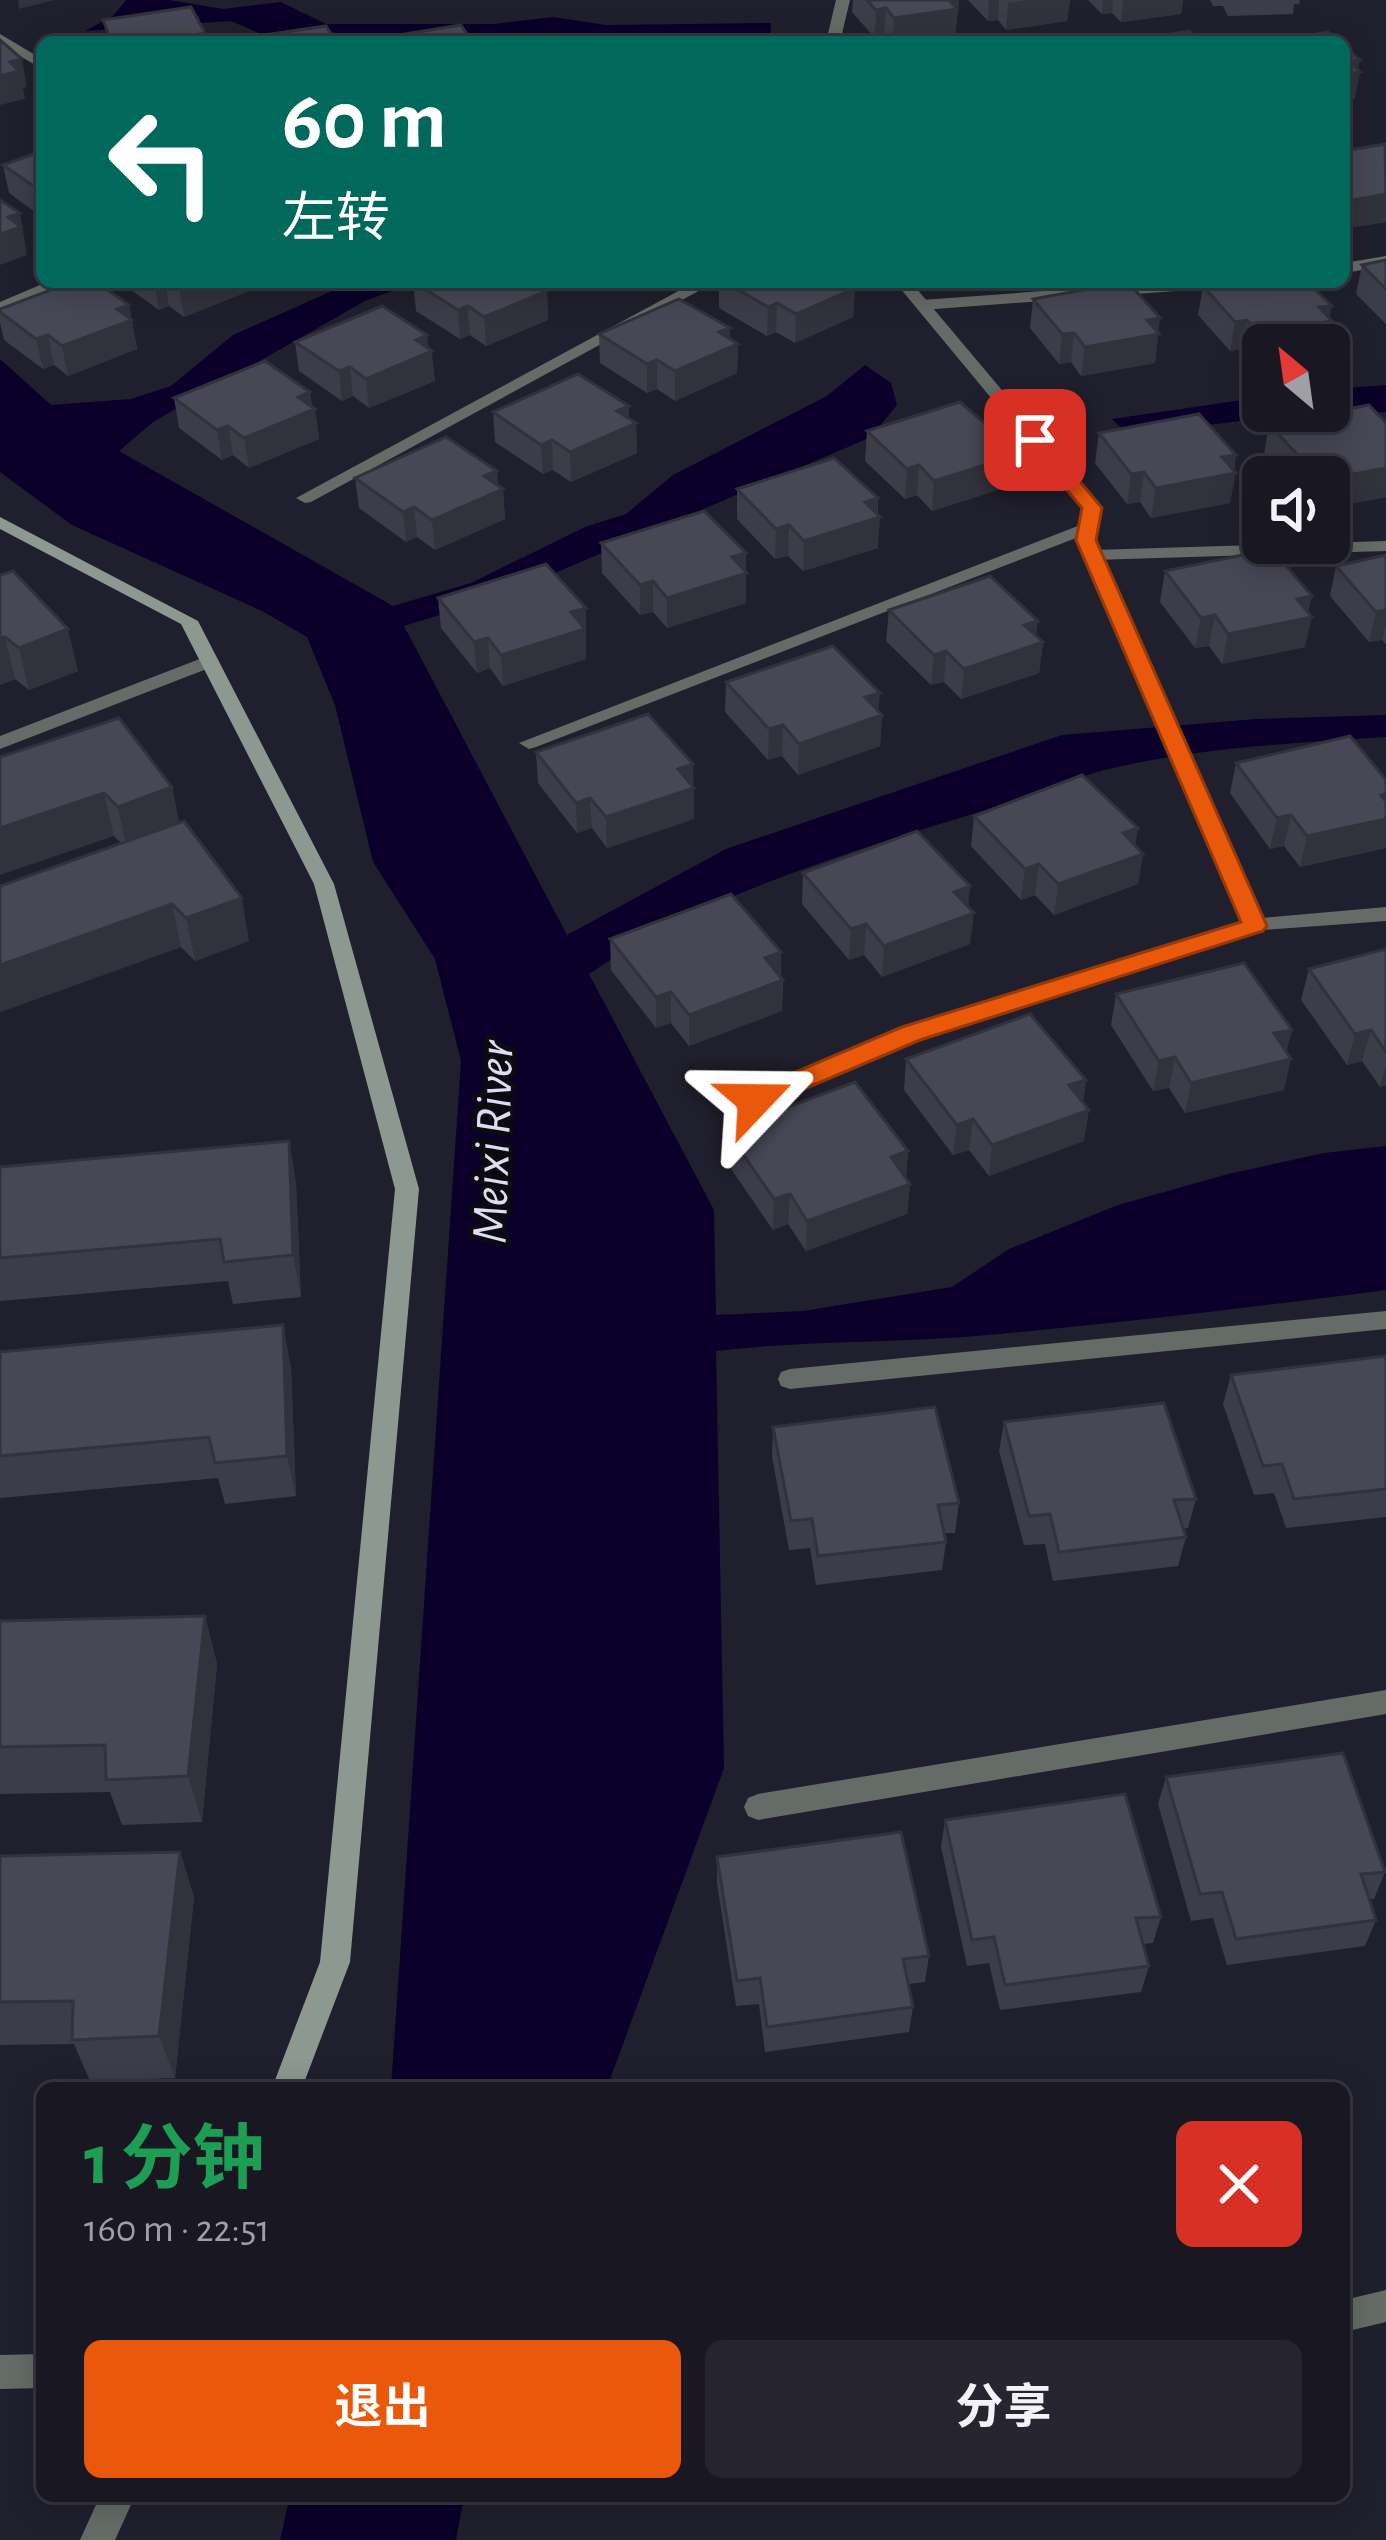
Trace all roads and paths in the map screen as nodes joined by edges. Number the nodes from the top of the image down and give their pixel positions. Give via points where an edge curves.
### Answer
1 (843, 0) edge
2 (834, 36) edge
3 (1, 40) edge
4 (36, 61) edge
5 (1386, 261) edge
6 (1350, 267) edge
7 (46, 288) edge
8 (696, 288) edge
9 (908, 288) edge
10 (1149, 288) edge
11 (922, 305) junction
12 (0, 308) edge
13 (304, 498) dead end
14 (0, 522) edge
15 (1088, 527) junction
16 (1386, 546) edge
17 (1093, 555) junction
18 (210, 661) junction
19 (0, 742) edge
20 (529, 742) dead end
21 (1386, 914) edge
22 (1255, 926) junction
23 (755, 1100) dead end
24 (1386, 1320) edge
25 (790, 1379) dead end
26 (1386, 1702) edge
27 (758, 1808) dead end
28 (289, 2082) edge
29 (1386, 2306) edge
30 (1350, 2315) edge
31 (36, 2371) edge
32 (0, 2372) edge
33 (115, 2502) edge
34 (97, 2540) edge

1 - 2 street
3 - 4 street
5 - 6 street
7 - 12 street
8 - 13 street
9 - 11 street
10 - 11 street
11 - 15 street via 1092,508
14 - 18 street via 189,621
15 - 17 street
15 - 20 street
16 - 17 street
17 - 22 street
18 - 19 street
18 - 28 street via 324,884 406,1190 335,1962
21 - 22 street
22 - 23 street via 911,1034
24 - 25 street
26 - 27 street
29 - 30 street
31 - 32 street
33 - 34 street

